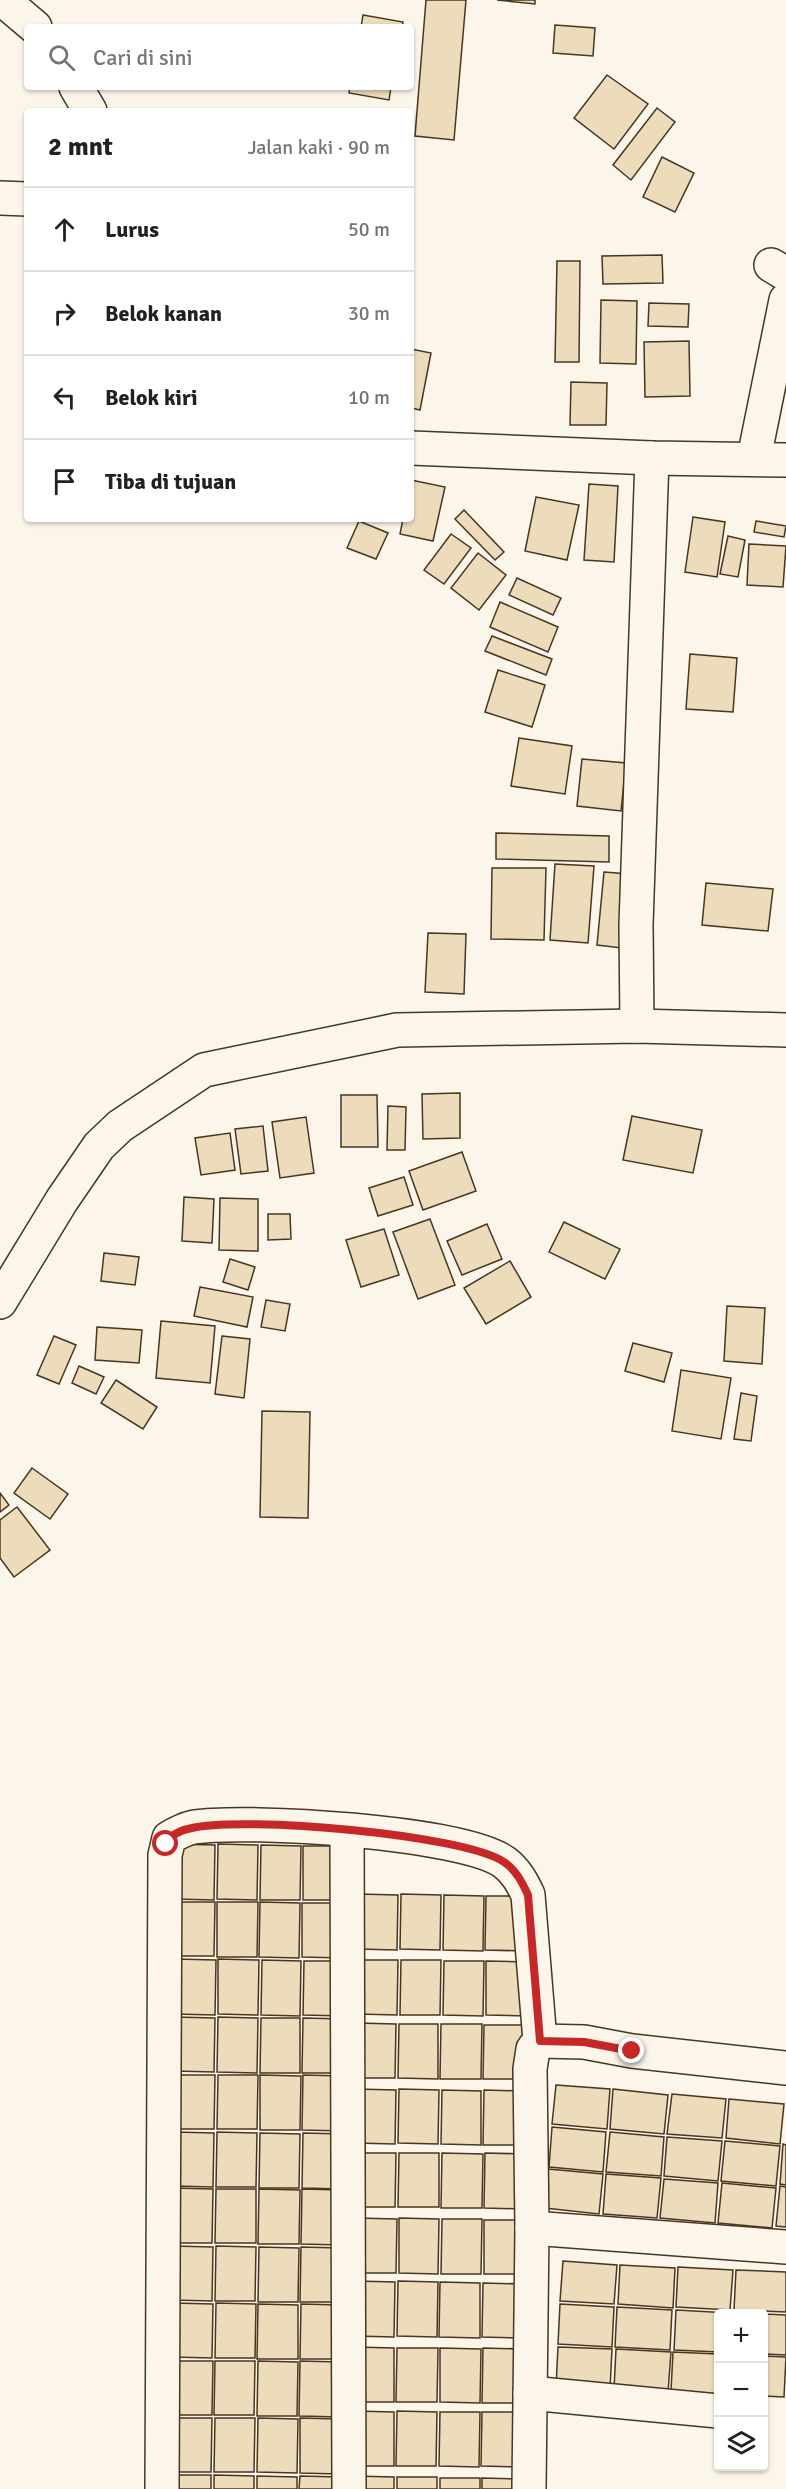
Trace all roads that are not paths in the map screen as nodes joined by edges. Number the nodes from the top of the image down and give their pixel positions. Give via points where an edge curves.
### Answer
1 (3, 0) edge
2 (31, 24) edge
3 (78, 90) edge
4 (88, 108) edge
5 (0, 198) edge
6 (24, 199) edge
7 (786, 300) edge
8 (414, 448) edge
9 (652, 458) junction
10 (753, 458) junction
11 (786, 460) edge
12 (637, 1026) junction
13 (786, 1030) edge
14 (0, 1302) edge
15 (347, 1831) junction
16 (540, 2041) junction
17 (786, 2067) edge
18 (532, 2228) junction
19 (786, 2247) edge
20 (530, 2393) junction
21 (714, 2411) edge
22 (162, 2489) edge
23 (349, 2489) edge
24 (529, 2489) edge

1 - 2 street
3 - 4 street
5 - 6 street
7 - 10 street
8 - 9 street
9 - 10 street
9 - 12 street via 636,925
10 - 11 street
12 - 13 street
12 - 14 street via 398,1030 204,1070 120,1126 99,1146
15 - 16 street via 385,1833 477,1850 504,1862 519,1876 528,1895
15 - 22 street via 194,1827 178,1832 166,1844
15 - 23 street
16 - 17 street via 584,2042 632,2051
16 - 18 street via 531,2057
18 - 19 street
18 - 20 street
20 - 21 street
20 - 24 street

